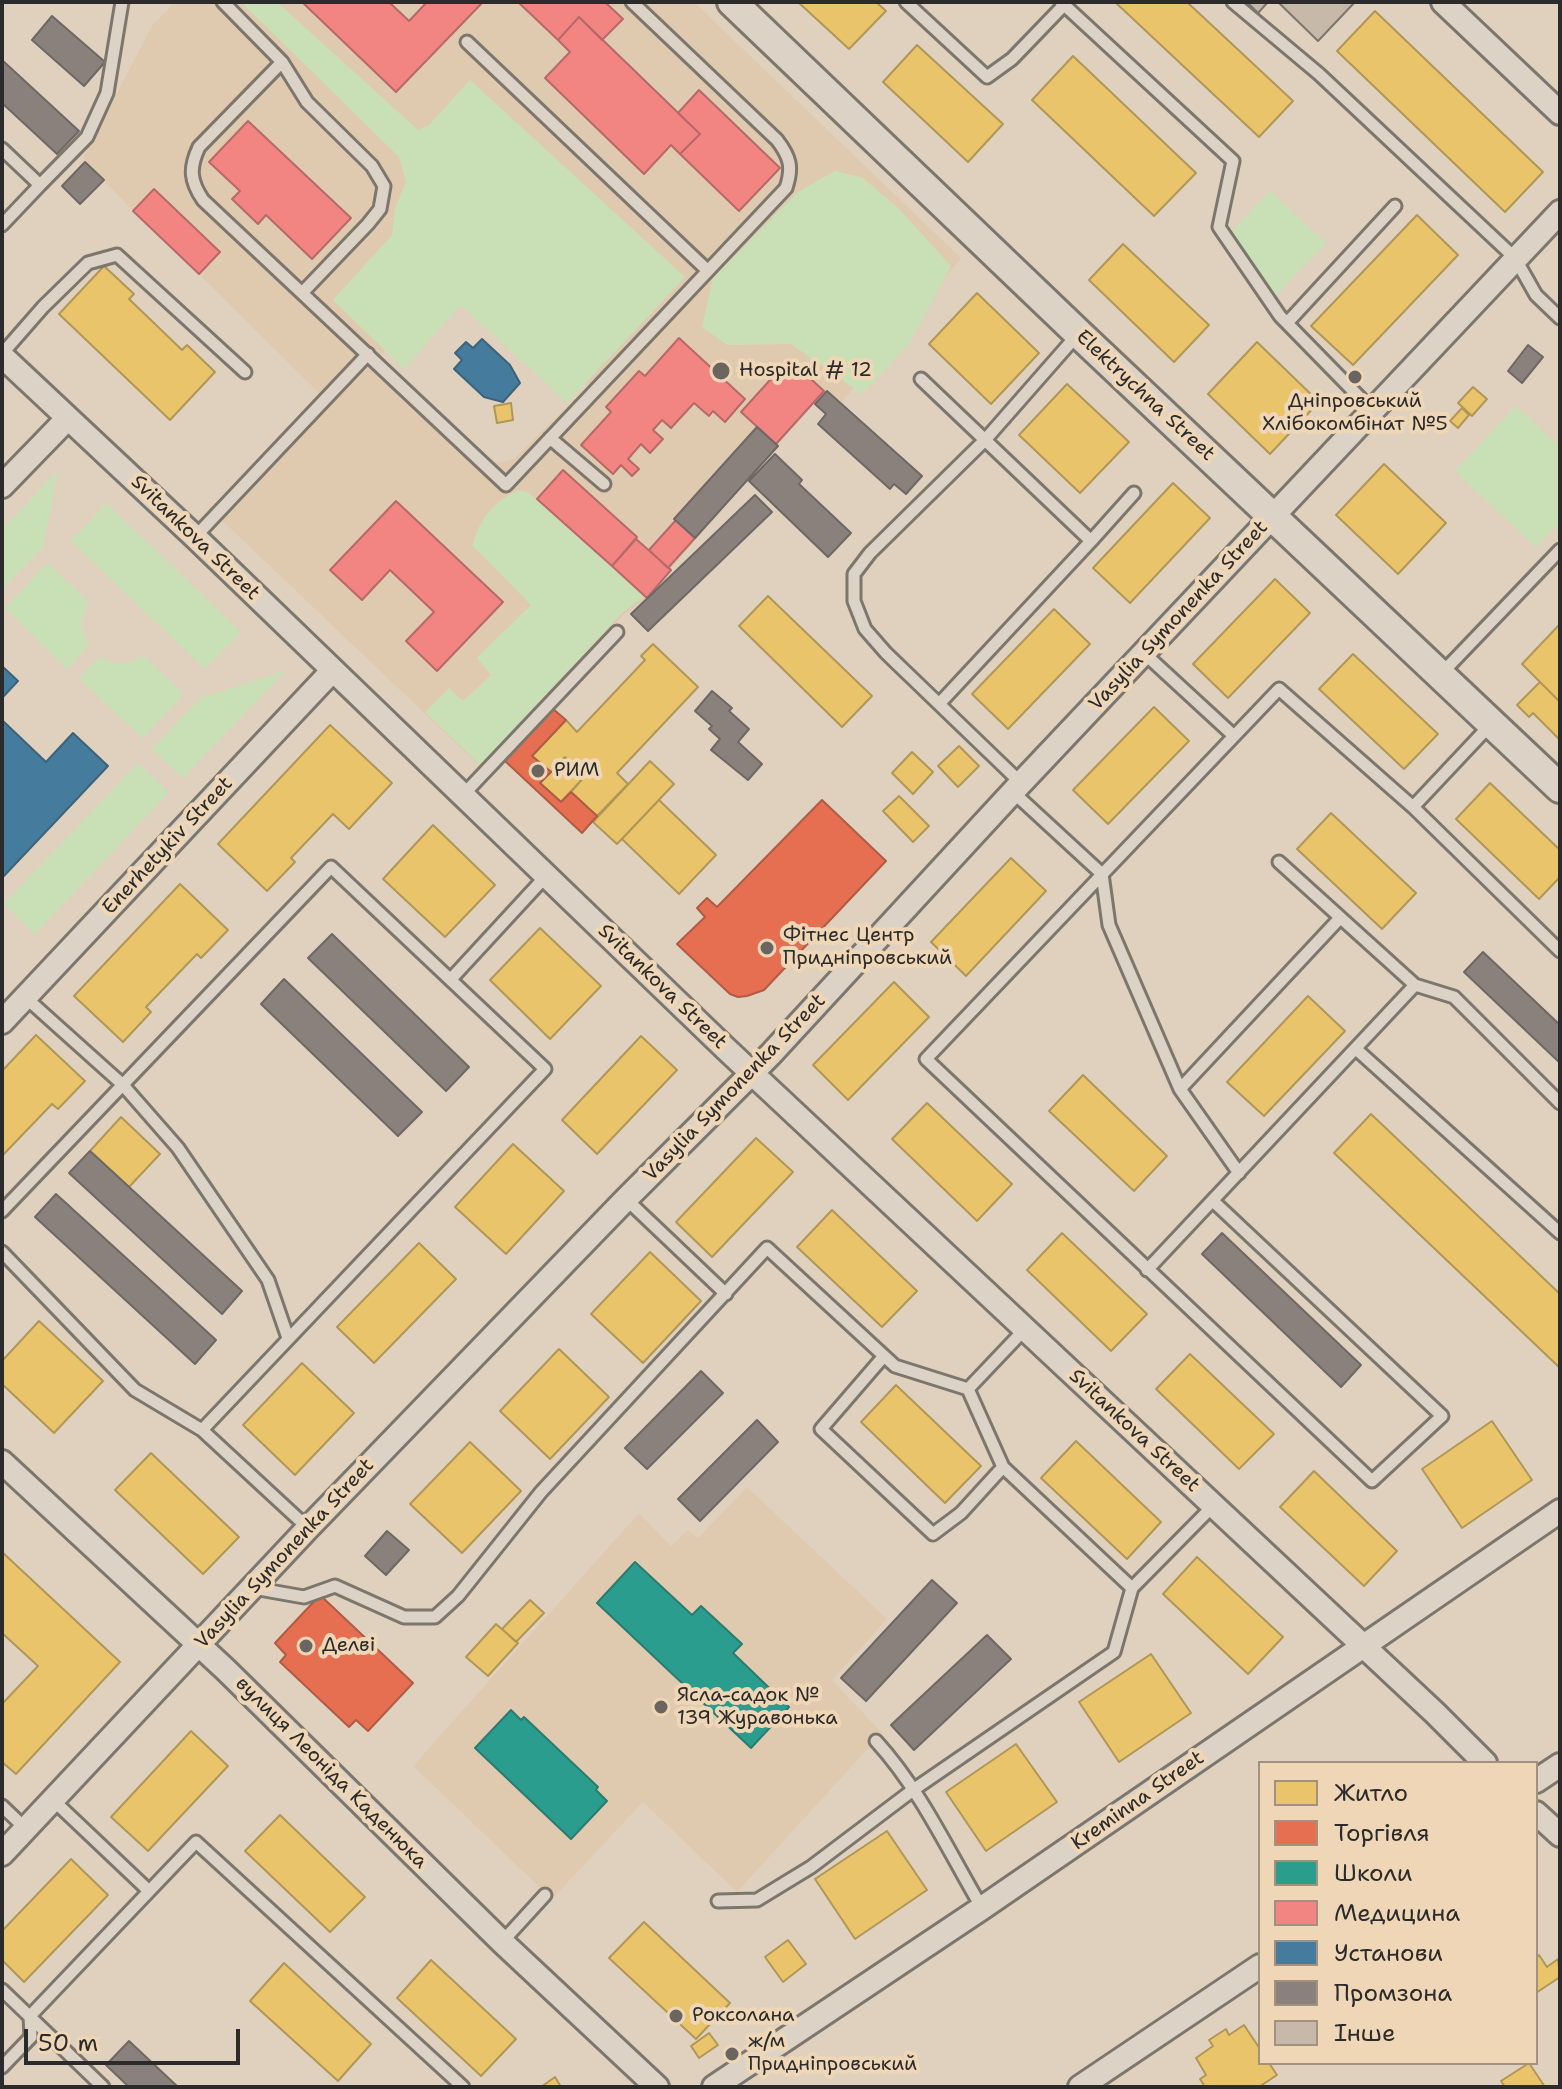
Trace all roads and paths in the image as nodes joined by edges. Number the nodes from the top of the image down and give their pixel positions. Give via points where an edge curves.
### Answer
1 (122, 2) edge
2 (223, 2) edge
3 (632, 2) edge
4 (732, 2) edge
5 (906, 2) edge
6 (1233, 2) edge
7 (1443, 2) edge
8 (1063, 3) edge
9 (467, 42) dead end
10 (282, 62) junction
11 (1560, 113) edge
12 (2, 149) edge
13 (40, 185) junction
14 (1395, 206) dead end
15 (1560, 212) edge
16 (2, 225) edge
17 (1515, 258) junction
18 (707, 270) junction
19 (303, 292) junction
20 (1560, 318) edge
21 (1287, 323) junction
22 (1079, 334) junction
23 (368, 354) junction
24 (2, 355) edge
25 (245, 372) dead end
26 (921, 379) dead end
27 (1372, 410) junction
28 (68, 418) junction
29 (550, 438) junction
30 (985, 440) junction
31 (604, 484) dead end
32 (2, 486) edge
33 (1134, 493) dead end
34 (1273, 516) junction
35 (195, 537) junction
36 (1091, 541) junction
37 (1560, 550) edge
38 (617, 632) dead end
39 (1145, 654) junction
40 (333, 670) junction
41 (1442, 673) junction
42 (939, 704) junction
43 (1492, 723) junction
44 (1234, 736) junction
45 (1017, 788) junction
46 (1560, 788) edge
47 (463, 795) junction
48 (1413, 807) junction
49 (1279, 862) dead end
50 (1102, 874) junction
51 (546, 876) junction
52 (1340, 918) junction
53 (1560, 951) edge
54 (451, 979) junction
55 (1415, 985) junction
56 (25, 997) junction
57 (2, 1022) edge
58 (1356, 1049) junction
59 (752, 1073) junction
60 (122, 1084) junction
61 (1180, 1089) junction
62 (1560, 1103) edge
63 (1239, 1173) junction
64 (626, 1199) junction
65 (1213, 1201) junction
66 (2, 1211) edge
67 (1560, 1233) edge
68 (2, 1252) edge
69 (1147, 1270) junction
70 (726, 1294) junction
71 (1025, 1329) junction
72 (288, 1338) junction
73 (884, 1356) junction
74 (968, 1389) junction
75 (202, 1430) junction
76 (2, 1462) edge
77 (1003, 1467) junction
78 (1213, 1506) junction
79 (1560, 1511) edge
80 (308, 1528) junction
81 (253, 1588) junction
82 (1132, 1588) junction
83 (199, 1645) junction
84 (1363, 1646) junction
85 (876, 1741) dead end
86 (1483, 1761) edge
87 (1560, 1765) edge
88 (1538, 1780) edge
89 (913, 1790) junction
90 (52, 1799) junction
91 (2, 1806) edge
92 (1538, 1815) edge
93 (26, 1829) junction
94 (1560, 1835) edge
95 (2, 1854) edge
96 (148, 1890) junction
97 (545, 1895) dead end
98 (718, 1901) dead end
99 (982, 1908) junction
100 (502, 1942) junction
101 (1258, 1967) edge
102 (2, 1990) edge
103 (30, 2016) junction
104 (2, 2067) edge
105 (103, 2087) edge
106 (463, 2087) edge
107 (657, 2087) edge
108 (714, 2087) edge
109 (1080, 2087) edge

1 - 13 lane via 107,93 87,137
2 - 10 lane
3 - 18 lane via 777,140 791,165 786,188
4 - 22 street, Elektrychna Street
5 - 8 lane via 987,77 1012,59
6 - 17 lane via 1319,74
7 - 11 street
8 - 21 lane via 1233,161 1219,227
9 - 18 lane
10 - 19 lane via 307,102 372,166 384,186 374,217
10 - 19 lane via 199,147 191,175 203,200
12 - 13 lane
13 - 16 lane
14 - 21 lane
15 - 17 street, Vasylia Symonenka Street
17 - 20 lane via 1536,295
17 - 27 street, Vasylia Symonenka Street
18 - 29 lane
19 - 23 lane
21 - 27 lane
22 - 30 lane
22 - 34 street, Elektrychna Street
23 - 29 lane via 506,485
23 - 35 lane
24 - 25 lane via 88,263 117,255
24 - 28 street, Svitankova Street
26 - 30 lane
27 - 34 street, Vasylia Symonenka Street
28 - 32 street
28 - 35 street, Svitankova Street
29 - 31 lane
30 - 36 lane
30 - 42 lane via 854,574 854,601 865,629
33 - 36 lane
34 - 39 street, Vasylia Symonenka Street
34 - 41 street, Elektrychna Street
35 - 40 street, Svitankova Street
36 - 42 lane
37 - 41 lane
38 - 47 lane
39 - 44 lane
39 - 45 street, Vasylia Symonenka Street
40 - 47 street, Svitankova Street
40 - 56 street, Enerhetykiv Street
41 - 43 street, Elektrychna Street
42 - 45 lane
43 - 46 street, Elektrychna Street
43 - 48 lane
44 - 48 lane via 1279,689
44 - 50 lane
45 - 50 lane
45 - 59 street, Vasylia Symonenka Street
47 - 51 street, Svitankova Street
48 - 53 lane
49 - 52 lane
50 - 61 lane via 1109,925
50 - 69 lane via 926,1059
51 - 54 lane
51 - 59 street, Svitankova Street
52 - 55 lane
52 - 61 lane
54 - 60 lane via 331,867
54 - 72 lane via 545,1069
55 - 58 lane
55 - 62 lane via 1454,997
56 - 57 street, Enerhetykiv Street
56 - 60 lane
58 - 63 lane
58 - 67 lane
59 - 64 street, Vasylia Symonenka Street
59 - 71 street, Svitankova Street
60 - 66 lane
60 - 72 lane via 178,1148 268,1280
61 - 63 lane
63 - 65 lane
64 - 70 lane
64 - 80 street, Vasylia Symonenka Street
65 - 69 lane
65 - 69 lane via 1442,1416 1372,1481
68 - 75 lane via 135,1390
70 - 73 lane via 767,1248
70 - 81 lane via 541,1492 435,1617 404,1617 335,1586 304,1597
71 - 74 lane
71 - 78 street, Svitankova Street
72 - 75 lane
73 - 74 lane via 895,1366
73 - 77 lane via 821,1429 922,1524 933,1534 961,1513
74 - 77 lane
75 - 80 lane
76 - 83 street, вулиця Леоніда Каденюка
77 - 82 lane
78 - 82 lane
78 - 84 street, Svitankova Street
79 - 84 street, Kreminna Street
80 - 81 street, Vasylia Symonenka Street
81 - 83 street, Vasylia Symonenka Street
82 - 89 lane via 1114,1652
83 - 90 street, Vasylia Symonenka Street
83 - 100 street, вулиця Леоніда Каденюка
84 - 86 street, Svitankova Street
84 - 99 street, Kreminna Street
85 - 89 lane
87 - 88 street
89 - 98 lane via 811,1867 757,1900
89 - 99 lane
90 - 93 street, Vasylia Symonenka Street
90 - 96 lane
91 - 93 lane
92 - 94 street
93 - 95 street, Vasylia Symonenka Street
96 - 103 lane
96 - 106 lane via 196,1842
97 - 100 lane
99 - 108 street, Kreminna Street
100 - 107 street, вулиця Леоніда Каденюка
101 - 109 street
102 - 103 lane
103 - 104 lane via 31,2037
103 - 105 lane

